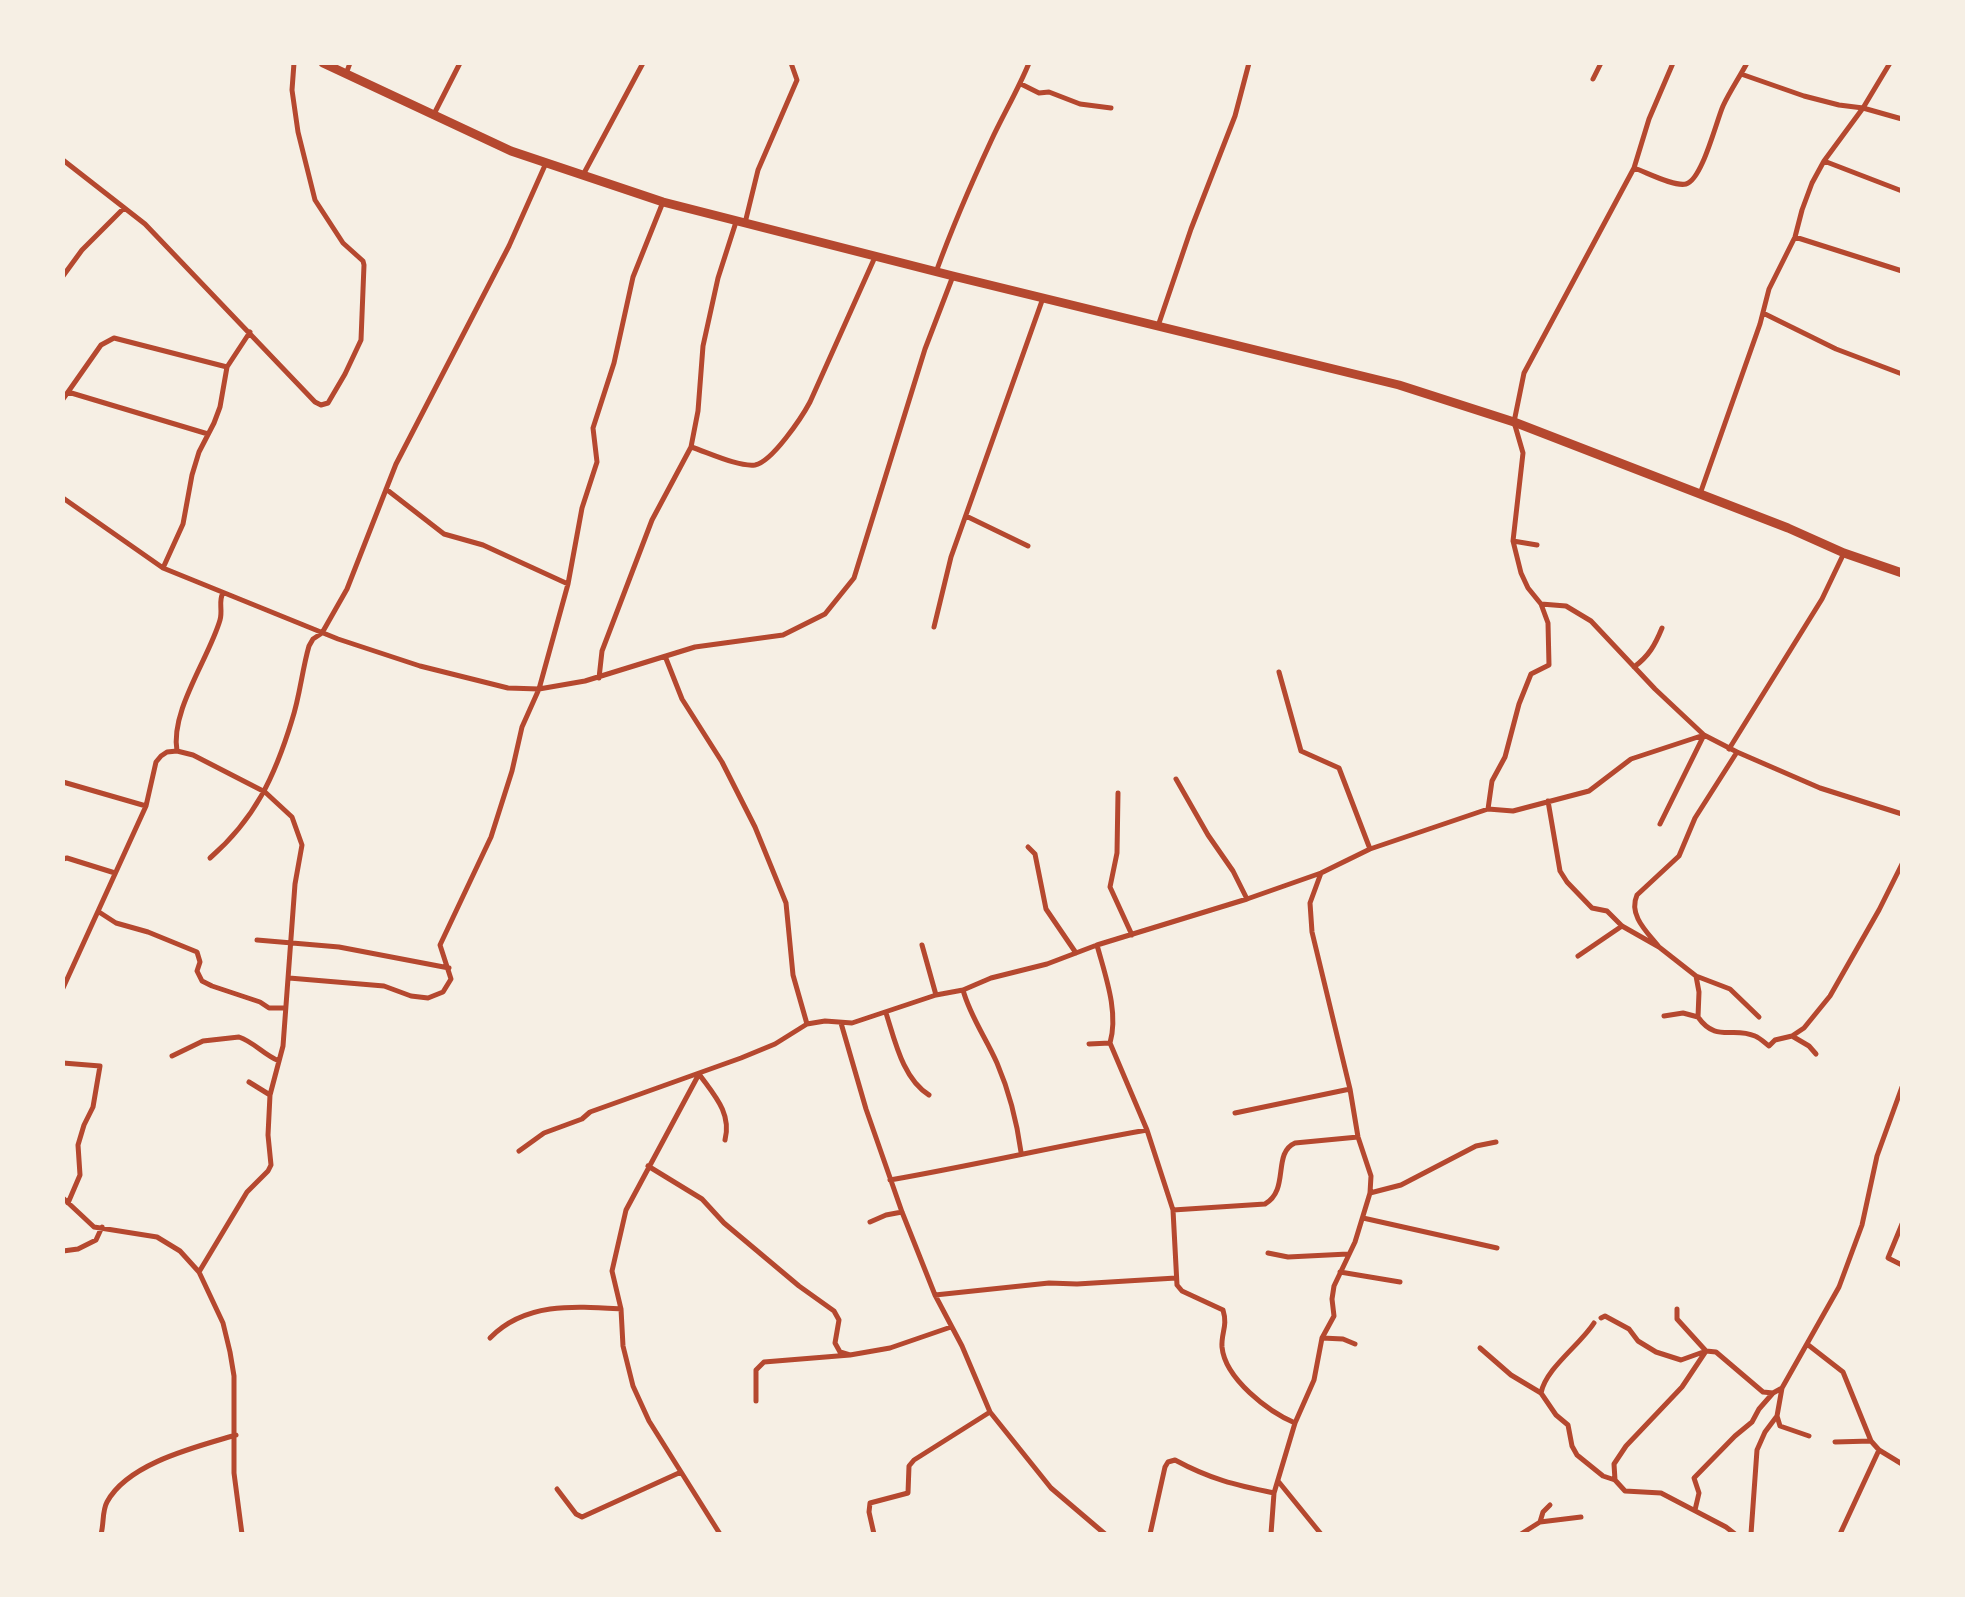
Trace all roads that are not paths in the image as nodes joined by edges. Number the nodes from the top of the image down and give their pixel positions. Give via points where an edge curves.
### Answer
1 (294, 63) edge
2 (323, 63) edge
3 (350, 63) edge
4 (460, 63) edge
5 (642, 63) edge
6 (791, 63) edge
7 (1029, 63) edge
8 (1249, 63) edge
9 (1601, 63) edge
10 (1673, 63) edge
11 (1746, 63) edge
12 (1890, 63) edge
13 (345, 74) junction
14 (1741, 74) junction
15 (1594, 79) dead end
16 (1021, 84) junction
17 (1111, 108) dead end
18 (1863, 108) junction
19 (433, 116) junction
20 (1902, 119) edge
21 (63, 160) edge
22 (1824, 161) junction
23 (546, 163) junction
24 (1634, 168) junction
25 (583, 175) junction
26 (1902, 191) edge
27 (663, 202) junction
28 (124, 208) junction
29 (740, 223) junction
30 (1796, 237) junction
31 (875, 257) junction
32 (1902, 271) edge
33 (936, 272) junction
34 (63, 276) edge
35 (953, 276) junction
36 (1042, 298) junction
37 (1763, 313) junction
38 (1158, 326) junction
39 (250, 332) junction
40 (227, 367) junction
41 (1902, 374) edge
42 (68, 392) junction
43 (63, 399) edge
44 (1514, 422) junction
45 (208, 434) junction
46 (691, 447) junction
47 (386, 489) junction
48 (1700, 494) junction
49 (63, 498) edge
50 (966, 516) junction
51 (1513, 541) junction
52 (1537, 545) dead end
53 (1028, 546) dead end
54 (1844, 552) junction
55 (163, 568) junction
56 (1902, 571) edge
57 (568, 584) junction
58 (223, 593) junction
59 (1541, 604) junction
60 (934, 627) dead end
61 (1662, 628) dead end
62 (323, 633) junction
63 (665, 656) junction
64 (1634, 667) junction
65 (1279, 672) dead end
66 (599, 678) junction
67 (539, 689) junction
68 (1704, 735) junction
69 (1729, 748) junction
70 (177, 751) junction
71 (1737, 752) junction
72 (1176, 779) dead end
73 (63, 782) edge
74 (265, 792) junction
75 (1118, 793) dead end
76 (1548, 801) junction
77 (146, 806) junction
78 (1488, 809) junction
79 (1902, 814) edge
80 (1660, 824) dead end
81 (1028, 846) dead end
82 (1370, 849) junction
83 (210, 858) dead end
84 (63, 859) edge
85 (1902, 864) edge
86 (116, 873) junction
87 (1321, 873) junction
88 (1247, 899) junction
89 (99, 912) junction
90 (1622, 926) junction
91 (1132, 935) junction
92 (257, 940) dead end
93 (291, 944) junction
94 (922, 945) dead end
95 (1097, 945) junction
96 (1659, 947) junction
97 (1076, 953) junction
98 (1578, 956) dead end
99 (449, 968) junction
100 (1696, 976) junction
101 (289, 978) junction
102 (63, 988) edge
103 (963, 989) junction
104 (936, 995) junction
105 (284, 1008) junction
106 (886, 1013) junction
107 (1664, 1016) dead end
108 (1698, 1017) junction
109 (1759, 1017) dead end
110 (841, 1023) junction
111 (807, 1024) junction
112 (1792, 1036) junction
113 (1110, 1043) junction
114 (1089, 1045) dead end
115 (1816, 1054) dead end
116 (172, 1056) dead end
117 (279, 1061) junction
118 (63, 1063) edge
119 (699, 1074) junction
120 (249, 1082) dead end
121 (1902, 1087) edge
122 (1350, 1089) junction
123 (270, 1095) junction
124 (929, 1096) dead end
125 (1235, 1114) dead end
126 (1147, 1130) junction
127 (1358, 1137) junction
128 (725, 1140) dead end
129 (1496, 1142) dead end
130 (519, 1151) dead end
131 (1021, 1153) junction
132 (648, 1166) junction
133 (890, 1180) junction
134 (1370, 1193) junction
135 (63, 1198) edge
136 (68, 1203) junction
137 (1173, 1210) junction
138 (902, 1212) junction
139 (1363, 1218) junction
140 (870, 1222) dead end
141 (1902, 1224) edge
142 (102, 1227) junction
143 (1497, 1248) dead end
144 (63, 1251) edge
145 (1268, 1253) dead end
146 (1348, 1254) junction
147 (1902, 1265) edge
148 (199, 1272) junction
149 (1340, 1272) junction
150 (1176, 1278) junction
151 (1400, 1282) dead end
152 (935, 1296) junction
153 (621, 1309) junction
154 (1676, 1309) dead end
155 (1601, 1318) dead end
156 (1594, 1323) dead end
157 (951, 1328) junction
158 (490, 1338) dead end
159 (1322, 1338) junction
160 (1355, 1344) dead end
161 (1807, 1344) junction
162 (1480, 1348) dead end
163 (1706, 1351) junction
164 (850, 1355) junction
165 (1782, 1388) junction
166 (1541, 1393) junction
167 (1773, 1393) junction
168 (756, 1401) dead end
169 (990, 1412) junction
170 (1777, 1416) junction
171 (1295, 1423) junction
172 (236, 1435) junction
173 (1809, 1436) dead end
174 (1835, 1441) dead end
175 (1871, 1441) junction
176 (1879, 1450) junction
177 (1902, 1464) edge
178 (681, 1472) junction
179 (1615, 1480) junction
180 (1278, 1481) junction
181 (557, 1489) dead end
182 (1274, 1493) junction
183 (1550, 1504) dead end
184 (1695, 1510) junction
185 (1581, 1517) dead end
186 (1540, 1522) junction
187 (101, 1534) edge
188 (242, 1534) edge
189 (720, 1534) edge
190 (874, 1534) edge
191 (1105, 1534) edge
192 (1150, 1534) edge
193 (1271, 1534) edge
194 (1321, 1534) edge
195 (1521, 1534) edge
196 (1735, 1534) edge
197 (1751, 1534) edge
198 (1840, 1534) edge

1 - 39 street via 292,90 298,132 315,200 343,243 364,265 361,340 340,384 328,403 321,405
2 - 13 highway
3 - 13 street
4 - 19 street
5 - 25 street
6 - 29 street via 797,80
7 - 16 street
8 - 38 street via 1236,116
9 - 15 street
10 - 24 street
11 - 14 street
12 - 18 street
13 - 19 highway
14 - 18 street via 1804,96
14 - 24 street via 1693,181 1676,184
16 - 17 street via 1080,104
16 - 33 street via 991,140
18 - 20 street
18 - 22 street
19 - 23 highway
21 - 28 street
22 - 26 street
22 - 30 street via 1802,210
23 - 25 highway
23 - 47 street
24 - 44 street via 1534,351 1524,373
25 - 27 highway
27 - 29 highway
27 - 57 street via 633,277 614,363 593,428 597,462 582,508
28 - 34 street
28 - 39 street
29 - 31 highway
29 - 46 street via 718,278 702,346
30 - 32 street
30 - 37 street via 1769,289
31 - 33 highway
31 - 46 street via 802,418 764,461 755,465 733,461
33 - 35 highway
35 - 36 highway
35 - 63 street via 925,349 854,578 825,614 783,635 695,647
36 - 38 highway
36 - 50 street
37 - 41 street via 1836,349
37 - 48 street
38 - 44 highway via 1399,385
39 - 40 street
40 - 42 street via 114,338 101,345
40 - 45 street via 220,407
42 - 43 street
42 - 45 street
44 - 48 highway
44 - 51 street via 1523,453
45 - 55 street via 191,475 183,524
46 - 66 street via 652,520 601,650
47 - 57 street via 444,534 483,545
47 - 62 street
48 - 54 highway
49 - 55 street
50 - 53 street
50 - 60 street
51 - 52 street
51 - 59 street via 1521,573
54 - 56 highway
54 - 69 street via 1822,598
55 - 58 street
57 - 67 street
58 - 62 street
58 - 70 street via 221,617 186,700 175,740
59 - 64 street via 1566,606 1591,621
59 - 78 street via 1548,623 1549,665 1531,674 1505,757 1492,781
61 - 64 street via 1654,648
62 - 67 street via 420,666 508,688
62 - 74 street via 309,646 293,719
63 - 66 street
63 - 111 street via 682,699 722,762 755,827 786,903 793,975
64 - 68 street
65 - 82 street via 1301,751 1339,768
66 - 67 street
67 - 99 street via 522,727 491,836 440,945
68 - 69 street
68 - 76 street via 1631,760 1589,791
68 - 80 street
69 - 71 street
70 - 74 street
70 - 77 street via 166,752 156,762
71 - 79 street via 1819,788
71 - 96 street via 1695,818 1679,856 1634,901 1635,912
72 - 88 street
73 - 77 street
74 - 83 street via 234,838
74 - 93 street via 292,817 302,845
75 - 91 street via 1117,853 1110,887
76 - 78 street via 1513,811
76 - 90 street via 1560,871 1592,908 1607,911
77 - 86 street
78 - 82 street
81 - 97 street via 1035,854 1046,909
82 - 87 street
84 - 86 street
85 - 112 street via 1830,996
86 - 89 street
87 - 88 street
87 - 122 street via 1310,903 1311,932
88 - 91 street
89 - 102 street
89 - 105 street via 197,953 202,981 269,1008
90 - 96 street
90 - 98 street
91 - 95 street
92 - 93 street
93 - 99 street via 350,948
93 - 101 street
94 - 104 street
95 - 97 street
95 - 113 street via 1109,992 1114,1031
96 - 100 street
97 - 103 street
99 - 101 street via 451,979 443,992 428,998 384,986
100 - 108 street
100 - 109 street via 1730,989
101 - 105 street
103 - 104 street
103 - 131 street via 968,1010 998,1067
104 - 106 street
105 - 117 street
106 - 110 street
106 - 124 street via 903,1063
107 - 108 street via 1683,1013
108 - 112 street via 1714,1032 1754,1035 1769,1046
110 - 111 street
110 - 133 street
111 - 119 street via 775,1044
112 - 115 street
113 - 114 street
113 - 126 street
116 - 117 street via 203,1041 239,1037
117 - 123 street
118 - 136 street via 100,1066 93,1107 78,1146 80,1175
119 - 128 street via 724,1109
119 - 130 street via 590,1112 544,1133
119 - 132 street
120 - 123 street
121 - 161 street via 1877,1156 1862,1225 1839,1287
122 - 125 street
122 - 127 street
123 - 148 street via 271,1165 247,1192
126 - 131 street
126 - 137 street
127 - 134 street via 1371,1176
127 - 137 street via 1288,1146 1278,1191 1265,1205
129 - 134 street via 1476,1146 1401,1185
131 - 133 street
132 - 153 street via 626,1210 611,1271
132 - 164 street via 702,1199 724,1223 834,1311 839,1320 835,1343 840,1352
133 - 138 street
134 - 139 street
135 - 136 street
136 - 142 street via 94,1227
137 - 150 street
138 - 140 street
138 - 152 street
139 - 143 street
139 - 146 street
141 - 147 street via 1888,1258
142 - 144 street via 96,1240
142 - 148 street via 157,1237 180,1251
145 - 146 street via 1288,1257
146 - 149 street
148 - 172 street via 223,1323 230,1352
149 - 151 street
149 - 159 street via 1332,1299 1334,1316
150 - 152 street via 1049,1283
150 - 171 street via 1182,1291 1223,1310 1227,1321 1222,1346 1236,1376 1266,1408
152 - 157 street
153 - 158 street via 545,1309 515,1320
153 - 178 street via 623,1346 633,1386
154 - 163 street via 1677,1319
155 - 163 street via 1624,1326 1656,1352 1681,1360
156 - 166 street via 1547,1379
157 - 164 street via 890,1348
157 - 169 street
159 - 160 street
159 - 171 street via 1314,1380
161 - 165 street
161 - 175 street via 1843,1372
162 - 166 street
163 - 167 street via 1716,1352 1763,1392
163 - 179 street via 1682,1387 1626,1446 1614,1464
164 - 168 street via 764,1362 756,1370
165 - 167 street
165 - 170 street
166 - 179 street via 1568,1425 1577,1455
167 - 184 street via 1752,1423 1695,1478 1699,1493
169 - 190 street via 914,1460 909,1466 908,1493 870,1503
169 - 191 street via 1051,1488
170 - 173 street via 1780,1426
170 - 197 street via 1757,1450
171 - 180 street
172 - 187 street via 167,1457 136,1474 115,1490 105,1505
172 - 188 street via 234,1473
174 - 175 street
175 - 176 street
176 - 177 street
176 - 198 street
178 - 181 street via 582,1517
178 - 189 street
179 - 184 street via 1625,1491 1661,1493
180 - 182 street
180 - 194 street
182 - 192 street via 1222,1482 1175,1460 1168,1462
182 - 193 street
183 - 186 street
184 - 196 street
185 - 186 street
186 - 195 street

